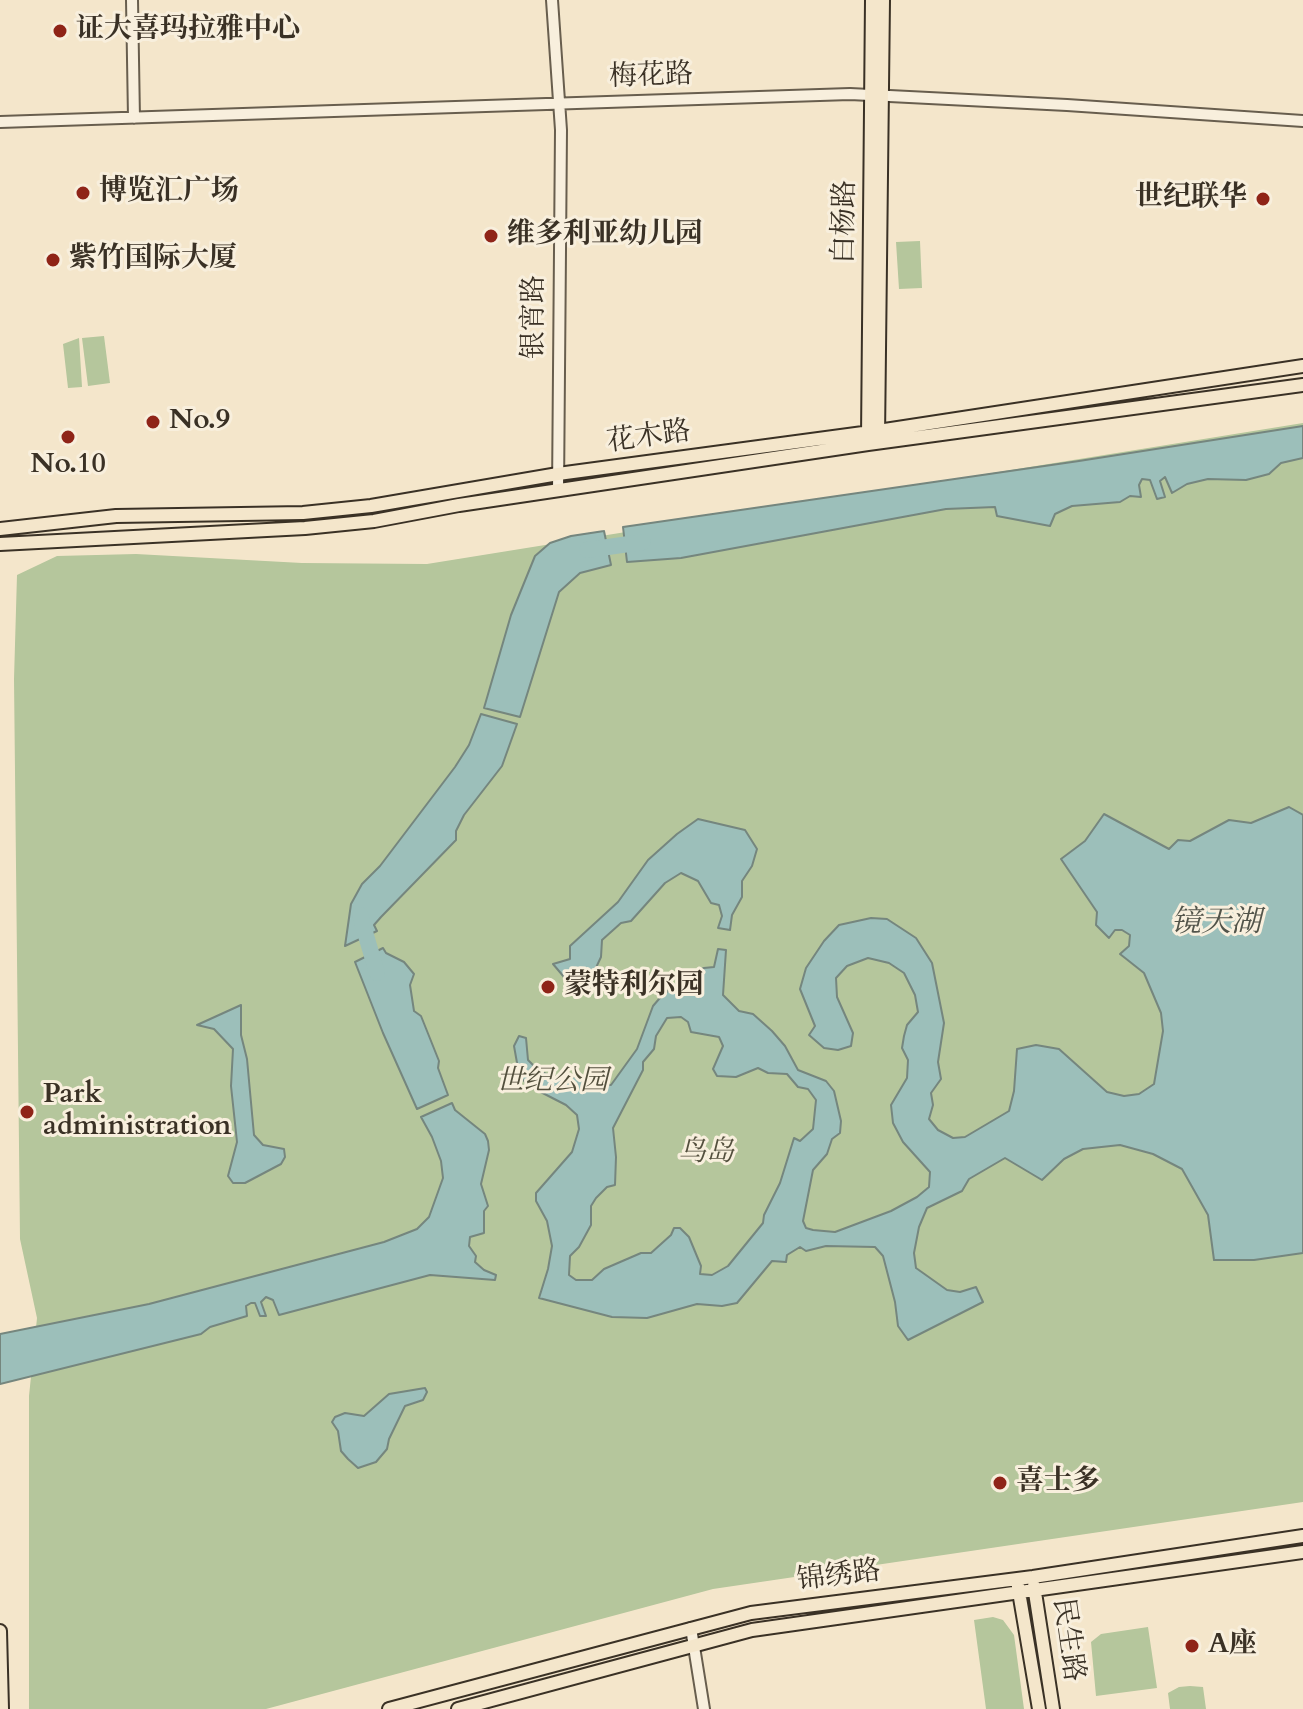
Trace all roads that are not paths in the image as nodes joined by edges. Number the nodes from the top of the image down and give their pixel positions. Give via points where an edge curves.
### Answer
1 (132, 0) edge
2 (552, 0) edge
3 (872, 0) edge
4 (883, 0) edge
5 (876, 94) junction
6 (561, 104) junction
7 (134, 118) junction
8 (1303, 121) edge
9 (0, 122) edge
10 (1303, 366) edge
11 (1303, 385) edge
12 (873, 437) junction
13 (558, 474) junction
14 (558, 491) junction
15 (0, 529) edge
16 (0, 544) edge
17 (1303, 1536) edge
18 (1303, 1552) edge
19 (1033, 1577) junction
20 (1017, 1579) junction
21 (1035, 1591) junction
22 (1019, 1593) junction
23 (691, 1628) junction
24 (0, 1631) edge
25 (695, 1645) junction
26 (2, 1709) edge
27 (389, 1709) edge
28 (458, 1709) edge
29 (704, 1709) edge
30 (1039, 1709) edge
31 (1053, 1709) edge

1 - 7 street
2 - 6 street, 银宵路
3 - 5 main road, 白杨路
4 - 5 main road, 白杨路
5 - 6 street, 梅花路
5 - 8 street, 梅花路
5 - 12 main road, 白杨路
6 - 7 street, 梅花路
6 - 13 street, 银宵路
7 - 9 street, 梅花路
10 - 12 main road, 花木路
11 - 12 main road, 花木路
12 - 13 main road, 花木路
12 - 14 main road, 花木路
13 - 14 street, 银宵路
13 - 15 main road, 花木路 via 358,508 116,516
14 - 16 main road, 花木路 via 305,528
17 - 19 main road, 锦绣路
18 - 21 main road, 锦绣路
19 - 20 main road, 锦绣路
19 - 21 main road, 民生路
20 - 22 main road, 民生路
20 - 23 main road, 锦绣路 via 751,1613
21 - 22 main road, 锦绣路
21 - 31 main road, 民生路
22 - 25 main road, 锦绣路 via 752,1630
22 - 30 main road, 民生路
23 - 25 street
23 - 27 main road, 锦绣路
24 - 26 main road
25 - 28 main road, 锦绣路
25 - 29 street

